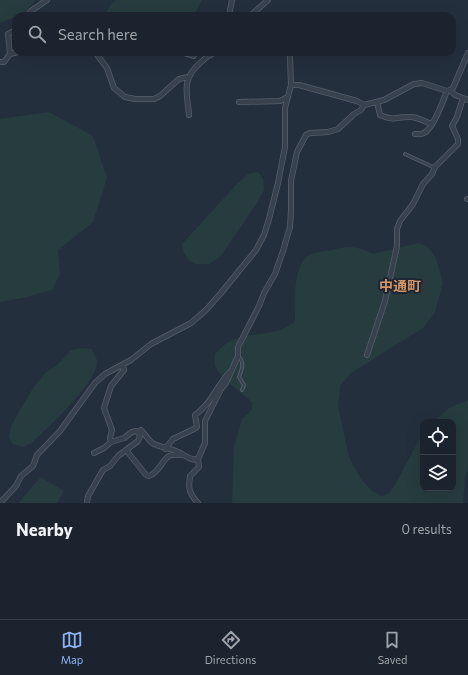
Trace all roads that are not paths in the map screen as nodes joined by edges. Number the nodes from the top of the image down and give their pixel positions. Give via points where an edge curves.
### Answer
1 (47, 0) edge
2 (232, 0) edge
3 (268, 0) edge
4 (29, 12) edge
5 (230, 12) edge
6 (254, 12) edge
7 (12, 32) edge
8 (468, 53) edge
9 (10, 54) joint
10 (98, 56) edge
11 (208, 56) edge
12 (290, 56) edge
13 (0, 62) edge
14 (188, 77) junction
15 (291, 85) junction
16 (448, 91) junction
17 (288, 98) junction
18 (463, 98) junction
19 (468, 100) edge
20 (239, 102) dead end
21 (377, 102) junction
22 (364, 105) junction
23 (189, 115) dead end
24 (432, 124) junction
25 (415, 134) dead end
26 (405, 154) dead end
27 (435, 168) junction
28 (367, 355) dead end
29 (238, 356) junction
30 (122, 365) junction
31 (232, 370) junction
32 (242, 390) dead end
33 (138, 432) junction
34 (111, 442) junction
35 (165, 449) junction
36 (126, 450) junction
37 (94, 453) dead end
38 (182, 455) junction
39 (198, 459) junction
40 (0, 503) edge
41 (87, 503) edge
42 (198, 503) edge

1 - 4 street
2 - 5 street
3 - 6 street
7 - 9 street via 8,34
8 - 16 street via 453,88
9 - 13 street via 4,62
10 - 14 street via 107,68 114,88 125,97 154,99 179,79
11 - 14 street
12 - 15 street
14 - 23 street via 186,87
15 - 17 street
15 - 22 street via 299,85
16 - 18 street
16 - 21 street via 422,83 414,84
16 - 24 street
17 - 20 street via 280,101
17 - 30 street via 285,108 285,147 278,183 264,235 256,250 206,310 191,323 151,344
18 - 19 street
18 - 27 street via 452,126 458,144
21 - 22 street
21 - 24 street via 380,115 391,119 412,117
22 - 29 street via 338,129 306,135 297,152 291,181 290,227 275,274 238,347
24 - 25 street via 426,132
26 - 27 lane
27 - 28 street via 397,229 397,246 385,301
29 - 31 street
29 - 32 lane via 243,364 239,376 244,385
30 - 34 street via 124,370 111,386 104,408 112,430
30 - 40 street via 94,383 60,431 37,455 33,466 21,476 16,486
31 - 35 street via 216,388 207,406 195,415 197,427 173,439
31 - 39 street via 205,421 205,443
33 - 34 street via 132,432
33 - 35 street via 141,430 148,440
33 - 36 street via 138,441
34 - 37 street
35 - 38 street
36 - 38 street via 149,476 153,475 170,455
36 - 41 street via 110,466 102,470
38 - 39 street
39 - 42 street via 199,467 190,476 189,484 189,492

